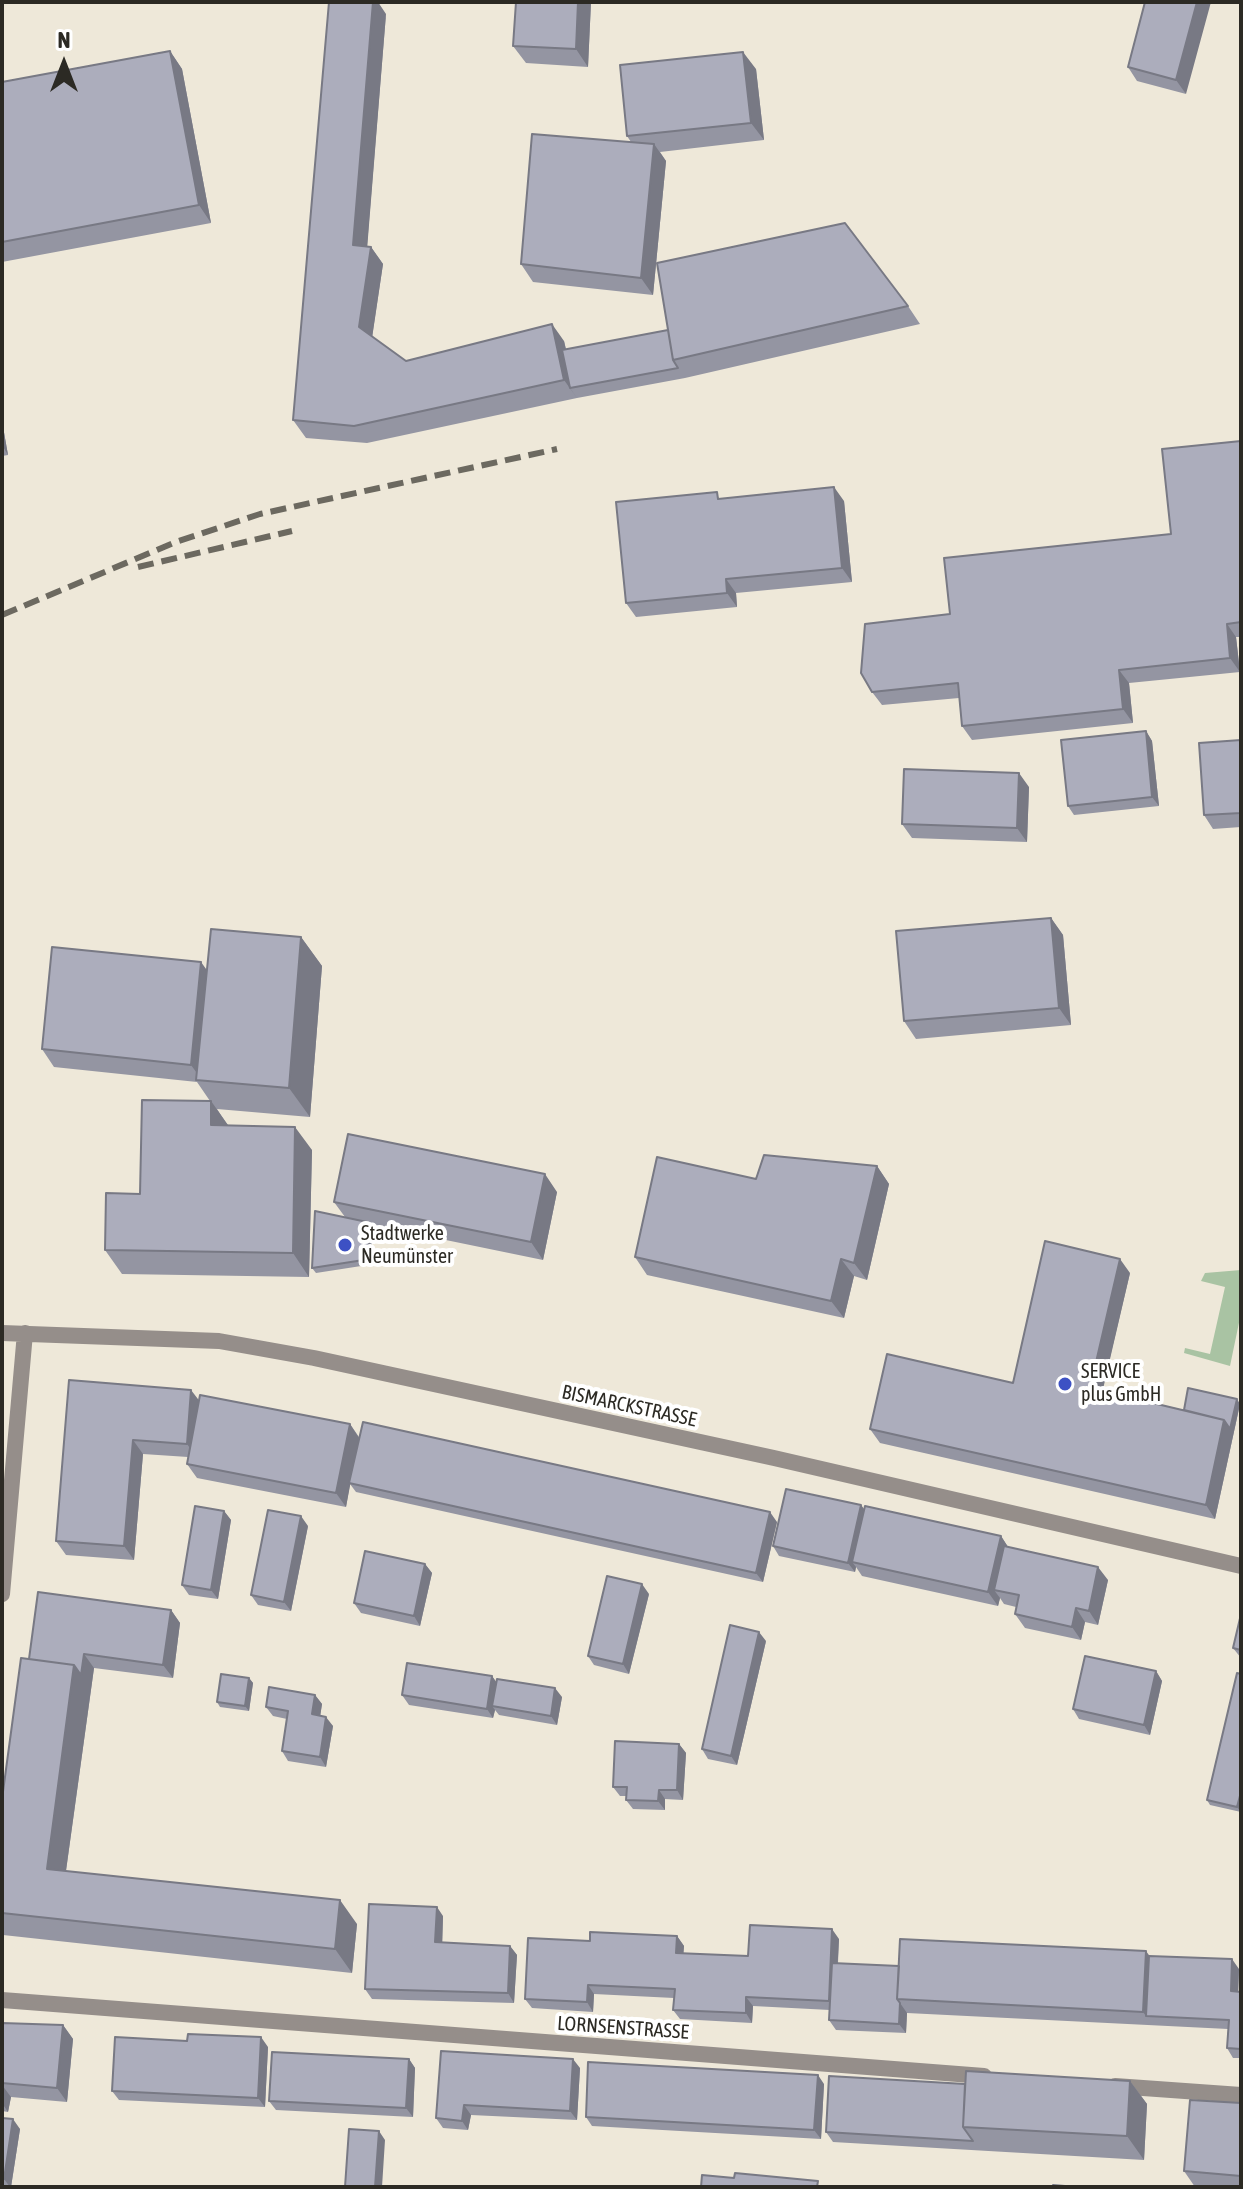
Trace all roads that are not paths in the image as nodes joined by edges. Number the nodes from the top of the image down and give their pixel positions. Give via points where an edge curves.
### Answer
1 (2, 1333) edge
2 (25, 1333) junction
3 (1241, 1566) edge
4 (2, 1594) edge
5 (2, 2000) edge
6 (1003, 2077) edge
7 (1098, 2084) edge
8 (1241, 2095) edge

1 - 2 street, BISMARCKSTRASSE
2 - 3 street, BISMARCKSTRASSE via 219,1341 314,1358
2 - 4 street
5 - 6 street, LORNSENSTRASSE
7 - 8 street

